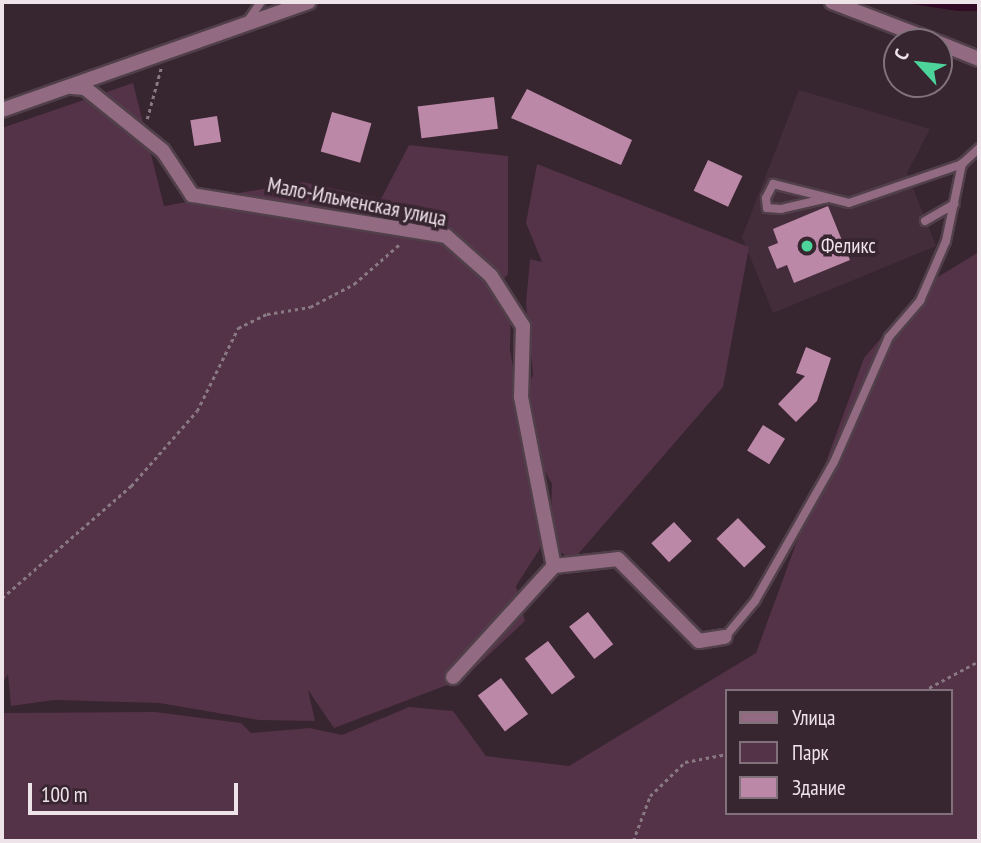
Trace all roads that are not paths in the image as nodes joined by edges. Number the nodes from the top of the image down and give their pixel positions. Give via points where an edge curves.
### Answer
1 (261, 2) edge
2 (309, 2) edge
3 (832, 2) edge
4 (247, 22) junction
5 (899, 28) edge
6 (953, 49) edge
7 (979, 59) edge
8 (72, 87) junction
9 (2, 110) edge
10 (979, 148) edge
11 (962, 164) junction
12 (828, 198) junction
13 (954, 204) junction
14 (925, 221) dead end
15 (554, 566) junction
16 (725, 637) joint
17 (453, 677) dead end

1 - 4 lane
2 - 4 street
3 - 5 street
4 - 8 street
6 - 7 street
8 - 9 street
8 - 15 street, Мало-Ильменская улица via 85,88 163,150 192,195 446,236 491,276 523,326 522,397
10 - 11 lane
11 - 12 lane via 849,203
11 - 13 lane
12 - 12 lane via 773,184 766,198 767,208 781,209
13 - 14 lane
13 - 16 lane via 946,240 920,300 889,337 834,461 754,601
15 - 16 street via 618,559 699,641
15 - 17 street

